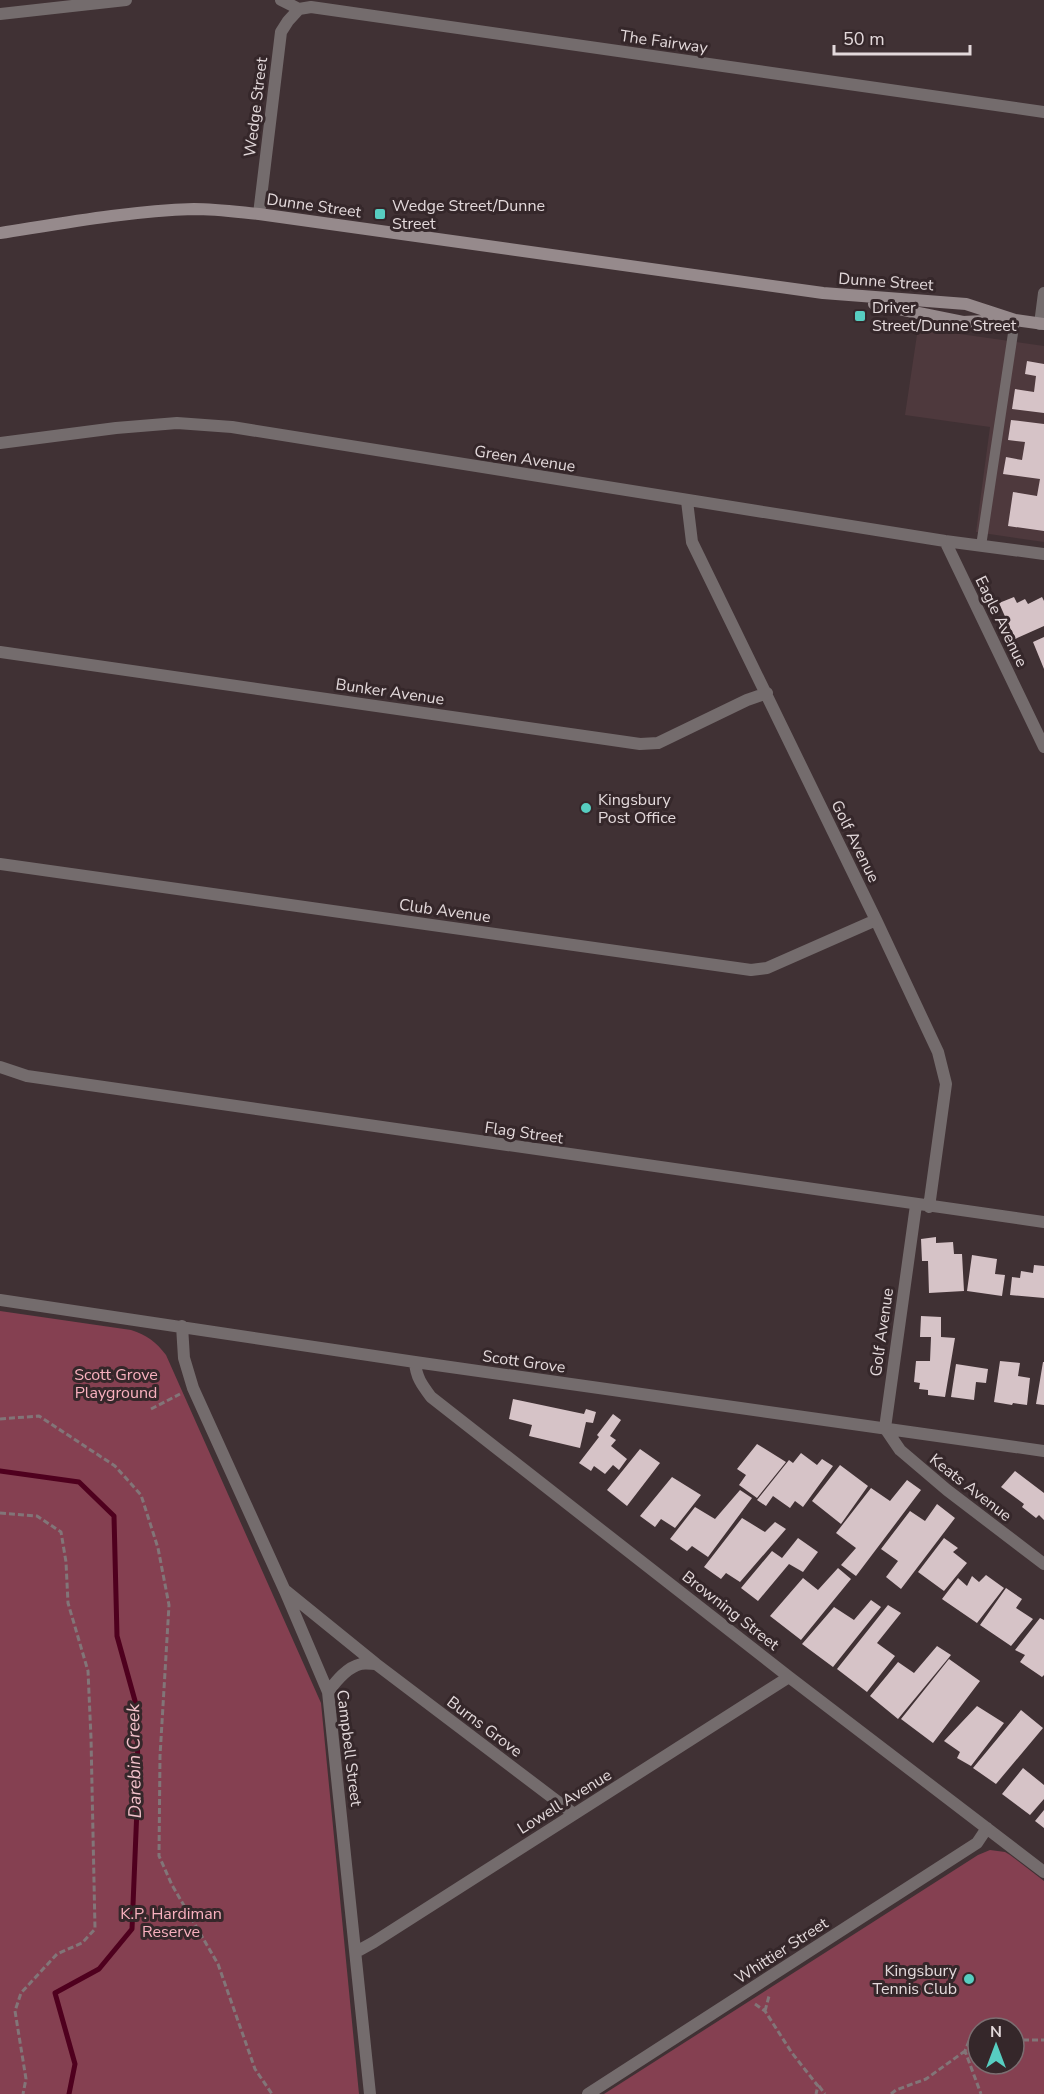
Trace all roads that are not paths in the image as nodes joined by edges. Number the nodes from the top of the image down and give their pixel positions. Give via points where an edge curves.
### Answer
1 (126, 0) edge
2 (281, 0) edge
3 (299, 9) junction
4 (0, 14) edge
5 (1044, 112) edge
6 (259, 214) junction
7 (84, 220) junction
8 (0, 225) edge
9 (0, 233) edge
10 (823, 293) junction
11 (1044, 293) edge
12 (1015, 320) junction
13 (1042, 324) edge
14 (0, 443) edge
15 (687, 501) junction
16 (945, 541) junction
17 (981, 546) junction
18 (1044, 554) edge
19 (0, 652) edge
20 (766, 693) junction
21 (1044, 747) edge
22 (0, 864) edge
23 (876, 920) junction
24 (1, 1068) edge
25 (916, 1205) junction
26 (929, 1207) junction
27 (1044, 1222) edge
28 (0, 1300) edge
29 (182, 1326) junction
30 (415, 1362) junction
31 (885, 1428) junction
32 (1044, 1451) edge
33 (1044, 1564) edge
34 (285, 1591) junction
35 (376, 1664) junction
36 (789, 1677) junction
37 (328, 1692) junction
38 (574, 1814) junction
39 (987, 1828) junction
40 (1044, 1872) edge
41 (356, 1952) junction
42 (370, 2094) edge
43 (588, 2094) edge

1 - 4 street
2 - 3 street, The Fairway
3 - 5 street, The Fairway via 311,7
3 - 6 street, Wedge Street via 281,32
6 - 7 main road, Dunne Street via 196,209
6 - 10 main road, Dunne Street
7 - 8 main road, Dunne Street
7 - 9 main road, Dunne Street
10 - 12 main road, Dunne Street via 966,304
10 - 12 main road, Dunne Street via 963,322
11 - 13 street
12 - 13 main road, Dunne Street
12 - 17 lane
14 - 15 street, Green Avenue via 177,423 232,427
15 - 16 street, Green Avenue
15 - 20 street, Golf Avenue via 692,542
16 - 17 street, Green Avenue
16 - 21 street, Eagle Avenue
17 - 18 street, Green Avenue
19 - 20 street, Bunker Avenue via 640,744 658,743
20 - 23 street, Golf Avenue
22 - 23 street, Club Avenue via 751,970 767,968
23 - 26 street, Golf Avenue via 938,1052 946,1084
24 - 25 street, Flag Street via 27,1076
25 - 26 street, Flag Street
25 - 31 street, Golf Avenue
26 - 27 street, Flag Street
28 - 29 street, Scott Grove
29 - 30 street, Scott Grove
29 - 34 street, Campbell Street via 184,1358 193,1388
30 - 31 street, Scott Grove
30 - 36 street, Browning Street via 420,1384 431,1397
31 - 32 street, Scott Grove
31 - 33 street, Keats Avenue via 900,1450
34 - 35 street, Burns Grove
34 - 37 street, Campbell Street
35 - 37 street via 351,1669
35 - 38 street, Burns Grove
36 - 38 street, Lowell Avenue
36 - 39 street, Browning Street
37 - 41 street, Campbell Street
38 - 41 street, Lowell Avenue
39 - 40 street, Browning Street
39 - 43 street, Whittier Street via 977,1843
41 - 42 street, Campbell Street

